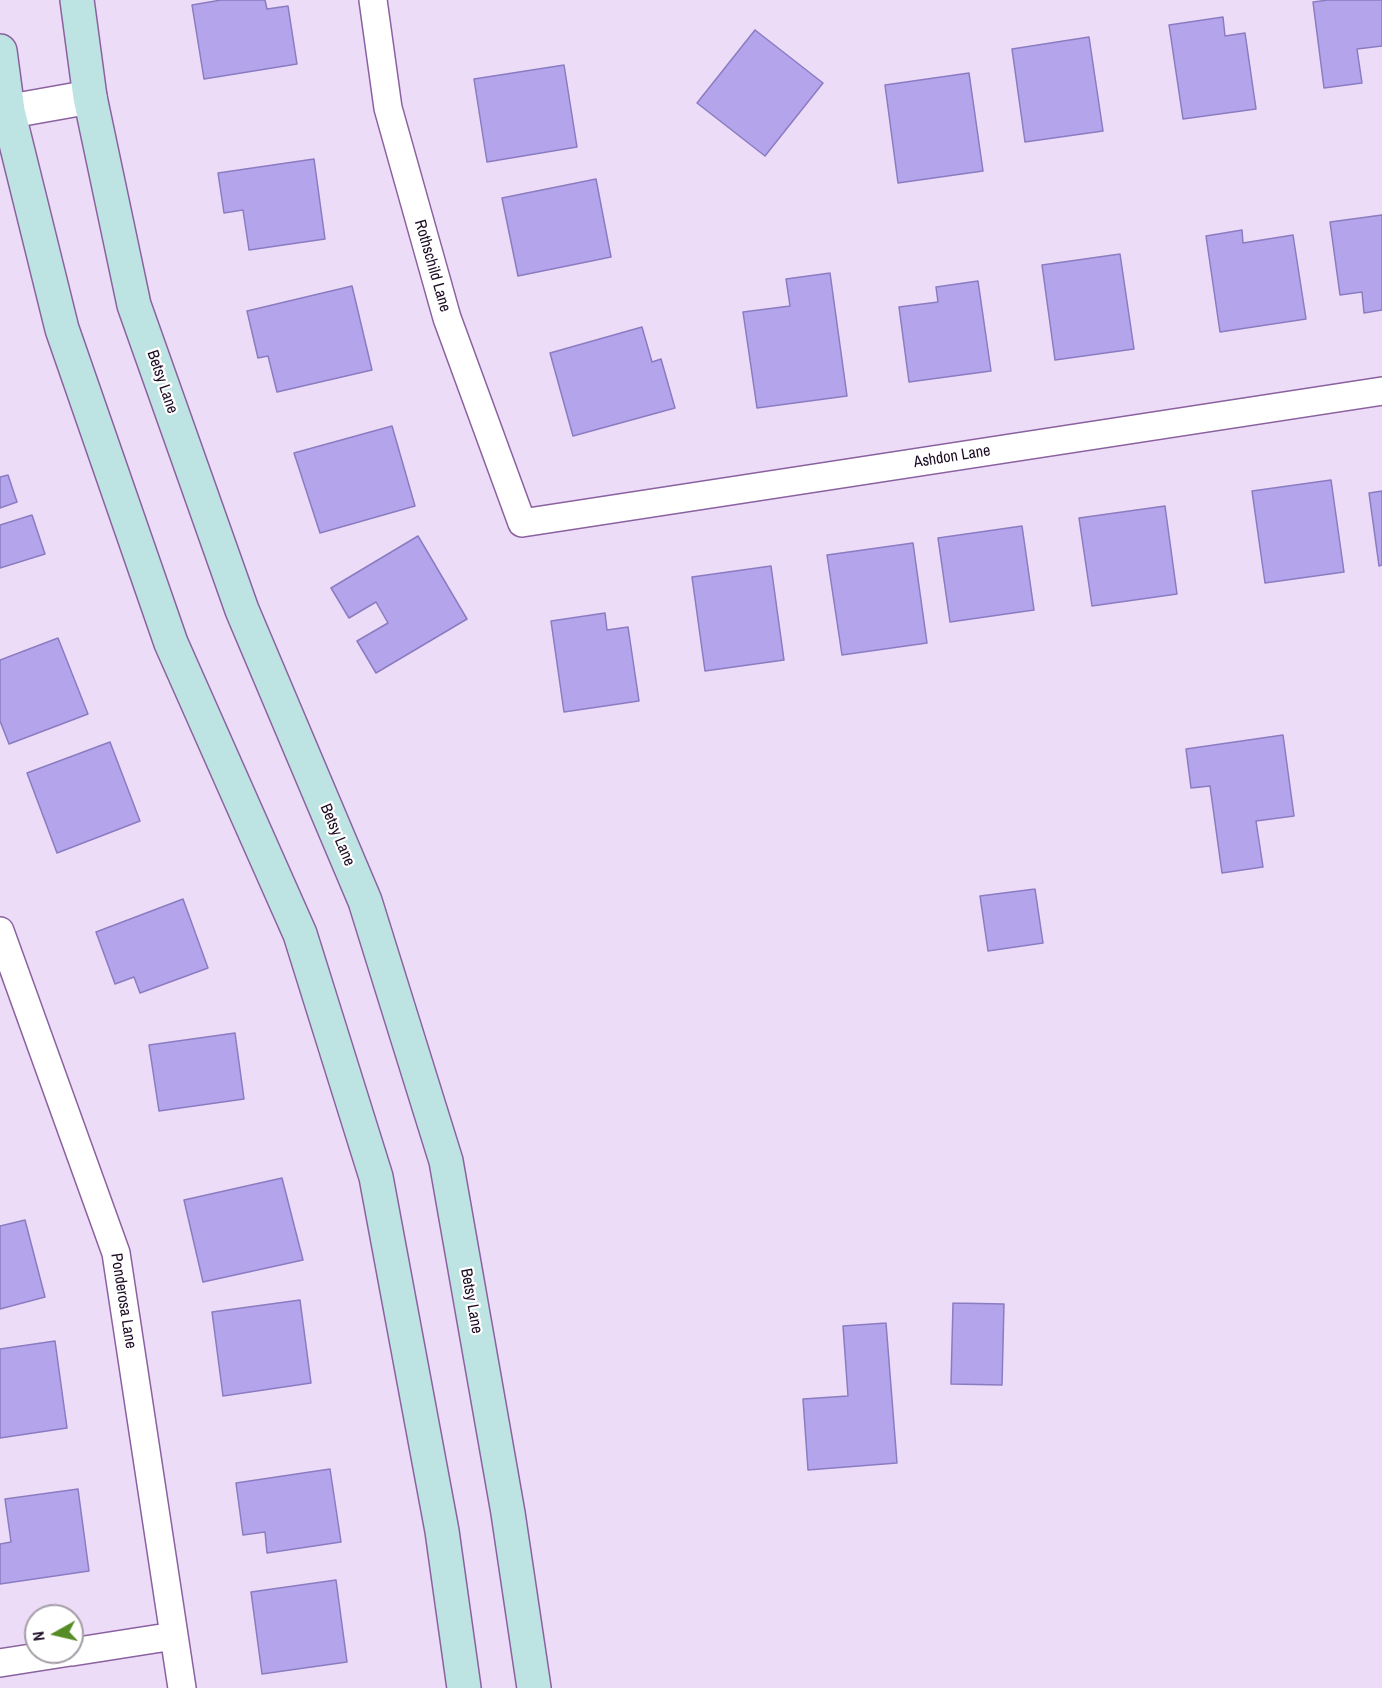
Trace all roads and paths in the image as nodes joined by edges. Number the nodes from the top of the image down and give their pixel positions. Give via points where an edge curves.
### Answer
1 (77, 0) edge
2 (373, 0) edge
3 (0, 51) edge
4 (90, 97) junction
5 (4, 112) edge
6 (1382, 391) edge
7 (522, 523) joint
8 (0, 931) edge
9 (174, 1636) junction
10 (84, 1650) edge
11 (24, 1659) edge
12 (0, 1663) edge
13 (182, 1688) edge
14 (464, 1688) edge
15 (534, 1688) edge

1 - 4 main road, Betsy Lane
2 - 7 street, Rothschild Lane via 388,108 447,318
3 - 5 main road
4 - 5 street
4 - 15 main road, Betsy Lane via 134,305 242,610 365,902 446,1161 508,1513
5 - 14 main road via 62,329 171,643 300,933 376,1177 442,1531
6 - 7 street, Ashdon Lane
8 - 9 street, Ponderosa Lane via 116,1252
9 - 10 street
9 - 13 street, Ponderosa Lane
11 - 12 street

